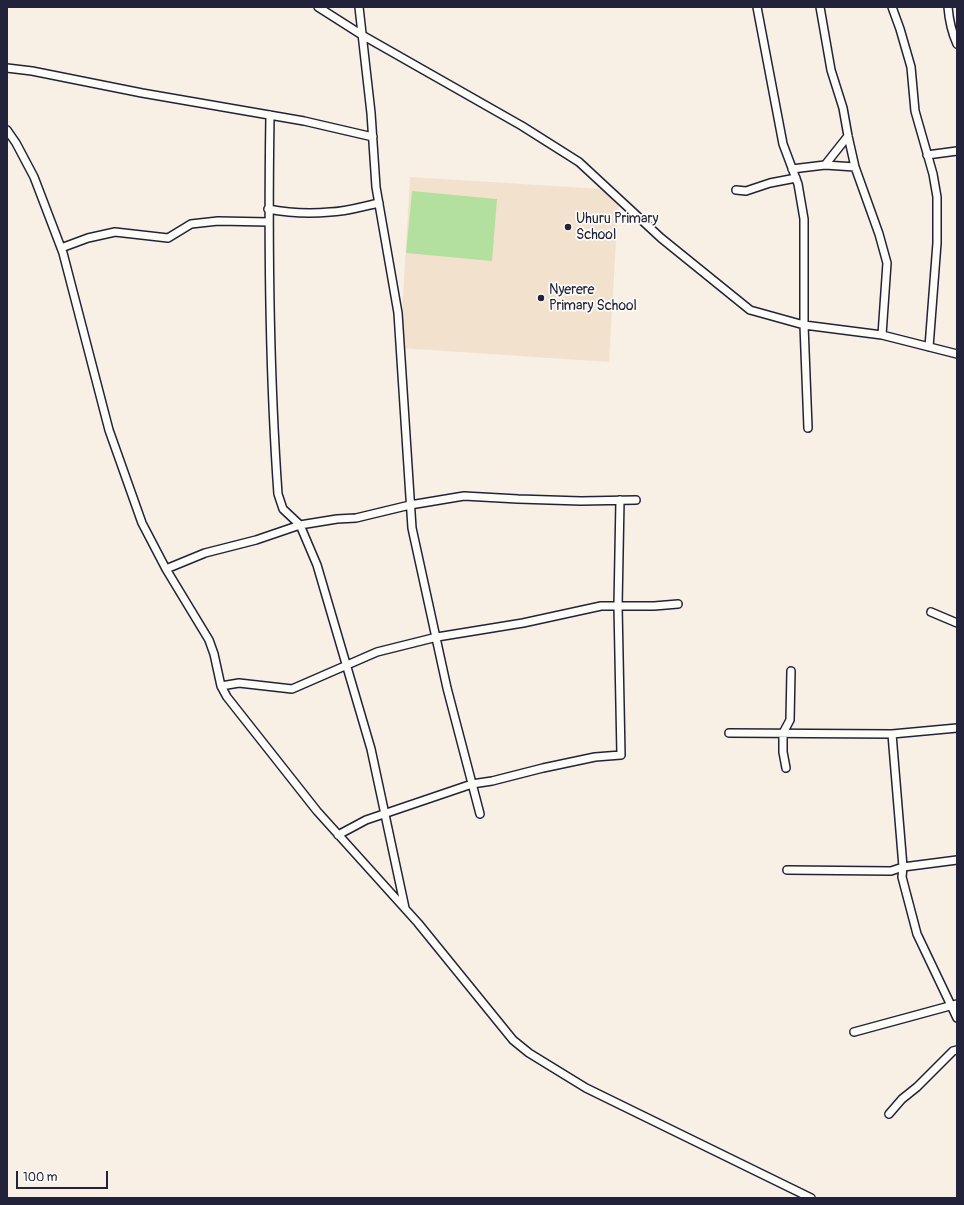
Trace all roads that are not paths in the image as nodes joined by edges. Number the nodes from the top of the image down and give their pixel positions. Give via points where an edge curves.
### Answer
1 (318, 7) edge
2 (359, 7) edge
3 (758, 7) edge
4 (820, 7) edge
5 (892, 7) edge
6 (948, 7) edge
7 (362, 35) junction
8 (957, 44) edge
9 (7, 68) edge
10 (270, 115) junction
11 (7, 130) edge
12 (848, 136) junction
13 (373, 137) junction
14 (957, 151) edge
15 (927, 155) junction
16 (825, 165) junction
17 (855, 167) junction
18 (792, 169) junction
19 (796, 178) junction
20 (736, 190) dead end
21 (379, 203) junction
22 (268, 209) junction
23 (269, 222) junction
24 (61, 248) junction
25 (804, 325) junction
26 (882, 335) junction
27 (930, 346) junction
28 (957, 354) edge
29 (808, 428) dead end
30 (620, 500) junction
31 (636, 500) dead end
32 (410, 505) junction
33 (300, 525) junction
34 (166, 569) junction
35 (678, 604) dead end
36 (618, 606) junction
37 (931, 612) dead end
38 (957, 623) edge
39 (437, 637) junction
40 (346, 665) junction
41 (791, 672) dead end
42 (221, 686) junction
43 (957, 728) edge
44 (729, 733) dead end
45 (783, 733) junction
46 (892, 734) junction
47 (786, 768) dead end
48 (472, 784) junction
49 (385, 814) junction
50 (480, 814) dead end
51 (338, 835) junction
52 (957, 860) edge
53 (904, 867) junction
54 (787, 870) dead end
55 (405, 909) junction
56 (954, 1005) edge
57 (957, 1018) edge
58 (854, 1032) dead end
59 (957, 1050) edge
60 (889, 1114) dead end
61 (811, 1198) edge

1 - 7 street
2 - 7 street
3 - 18 street via 784,144
4 - 12 street via 831,70 843,108
5 - 15 street via 911,67 915,110
6 - 8 street
7 - 13 street
7 - 25 street via 522,126 579,162 661,238 750,310
9 - 10 street
10 - 13 street via 304,120
10 - 22 street
11 - 24 street via 34,178
12 - 16 street
12 - 17 street
13 - 21 street
14 - 15 street
15 - 27 street via 937,197 937,243
16 - 17 street
16 - 18 street
17 - 26 street via 879,234 886,263
18 - 19 street
19 - 20 street via 746,191
19 - 25 street via 804,219
21 - 22 street via 307,214
21 - 32 street via 398,314
22 - 23 street
23 - 24 street via 218,221 191,224 168,238 115,232
23 - 33 street via 271,370 278,494 283,508
24 - 34 street via 109,430 142,524
25 - 26 street
25 - 29 street
26 - 27 street
27 - 28 street
30 - 31 street
30 - 32 street via 518,500 464,496
30 - 36 street
32 - 33 street via 356,518
32 - 39 street via 412,528
33 - 34 street via 205,553
33 - 40 street via 317,565
34 - 42 street via 209,640
35 - 36 street
36 - 39 street via 601,606 523,623
36 - 48 street via 621,755 595,757
37 - 38 street
39 - 40 street via 376,652
39 - 48 street via 447,688
40 - 42 street via 292,689 239,683
40 - 49 street via 371,749
41 - 45 street via 790,720
42 - 51 street via 227,697
43 - 46 street
44 - 45 street
45 - 46 street
45 - 47 street
46 - 53 street
48 - 49 street
48 - 50 street
49 - 51 street via 366,820
49 - 55 street
51 - 55 street
52 - 53 street
53 - 54 street via 891,871
53 - 56 street via 902,877 917,934
55 - 61 street via 513,1040 529,1054 586,1088
56 - 57 street
56 - 58 street
59 - 60 street via 953,1051

